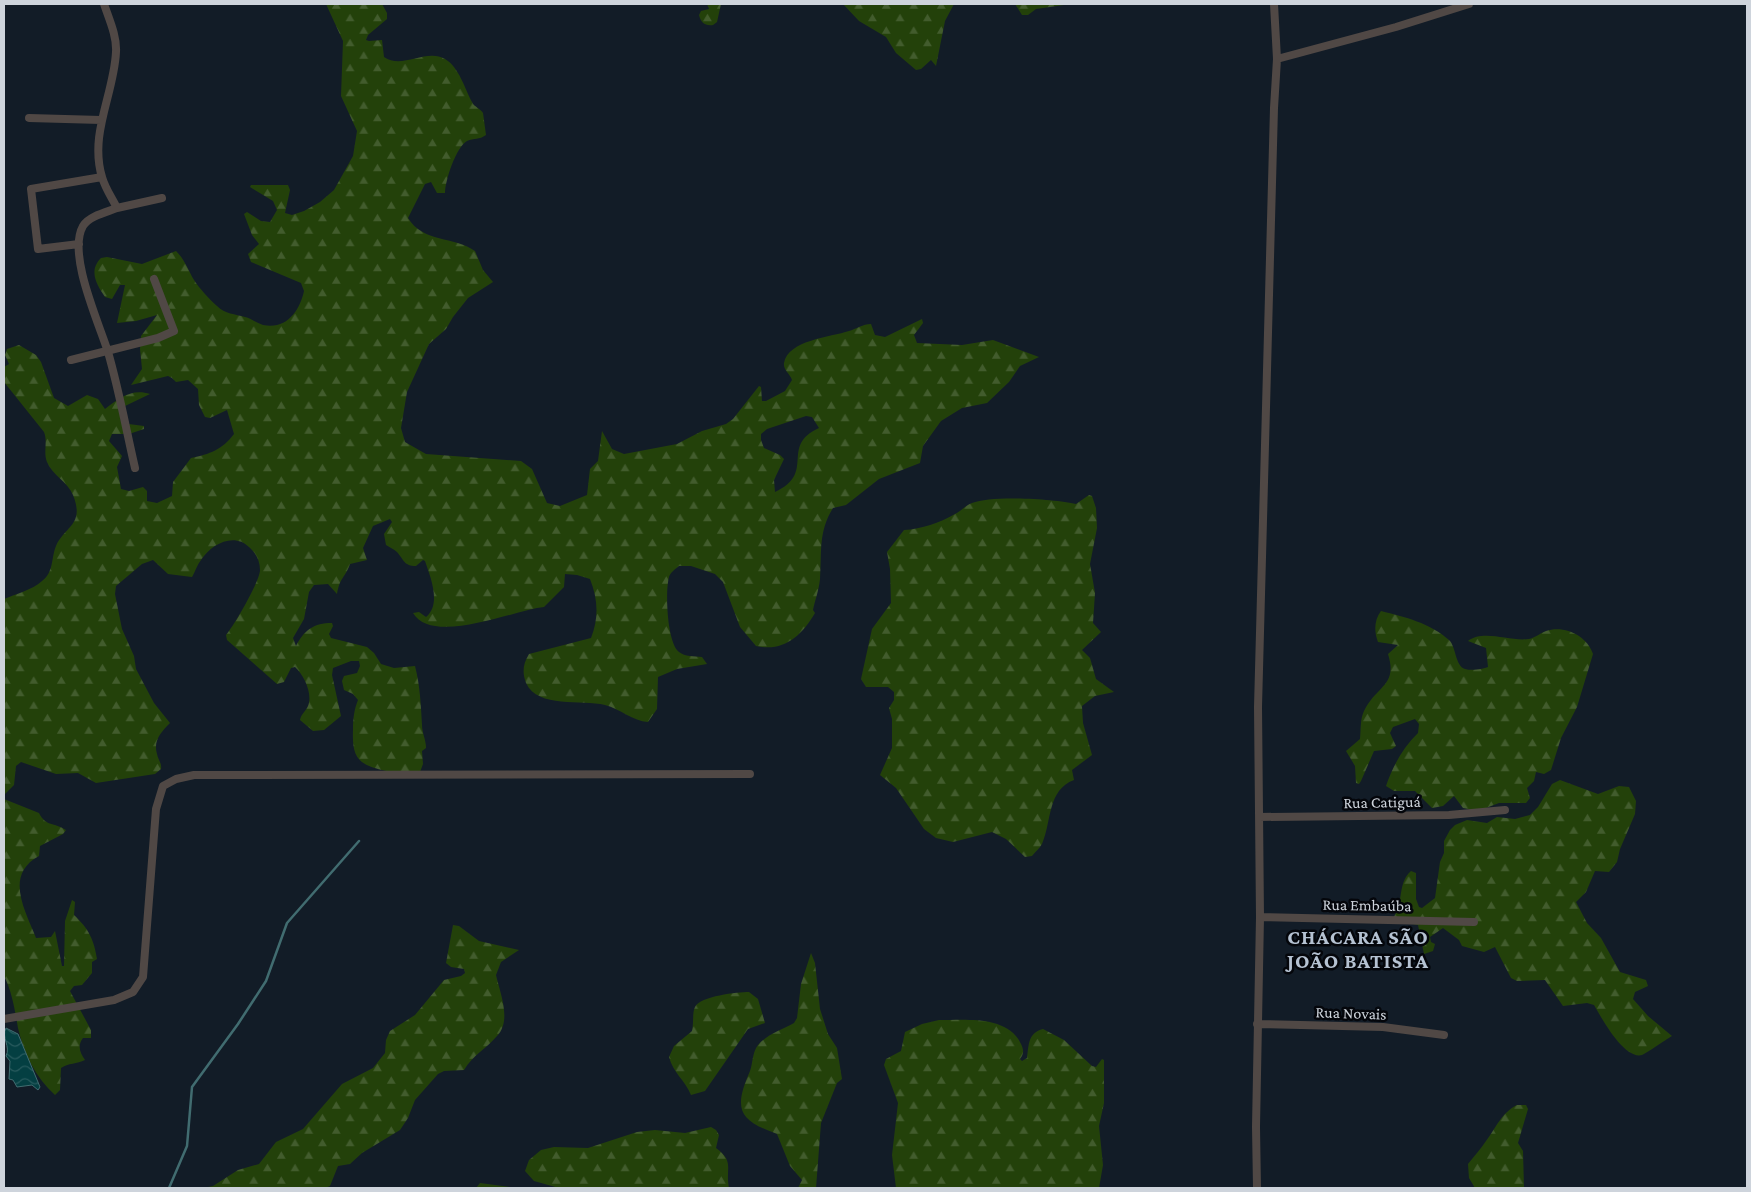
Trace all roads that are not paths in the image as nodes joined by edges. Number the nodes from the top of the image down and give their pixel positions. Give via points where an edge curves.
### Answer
1 (104, 4) edge
2 (1274, 4) edge
3 (1469, 4) edge
4 (1278, 59) junction
5 (29, 118) dead end
6 (101, 120) junction
7 (102, 177) junction
8 (162, 198) dead end
9 (117, 208) junction
10 (79, 244) junction
11 (154, 279) dead end
12 (108, 352) junction
13 (70, 360) dead end
14 (135, 468) dead end
15 (750, 774) dead end
16 (1505, 810) dead end
17 (1259, 817) junction
18 (1260, 917) junction
19 (1474, 922) dead end
20 (4, 1019) edge
21 (1256, 1024) junction
22 (1444, 1034) dead end
23 (1257, 1188) edge

1 - 6 street via 116,41
2 - 4 street
3 - 4 street
4 - 17 street via 1273,137 1258,698
5 - 6 street
6 - 7 street
7 - 9 street
7 - 10 street via 31,189 38,249
8 - 9 street
9 - 10 street via 83,226
10 - 12 street via 88,298
11 - 12 street via 174,331
12 - 13 street
12 - 14 street
15 - 20 street via 194,775 176,779 163,786 156,809 143,978 133,992 114,1000
16 - 17 street, Rua Catiguá via 1449,815
17 - 18 street
18 - 19 street, Rua Embaúba
18 - 21 street
21 - 22 street, Rua Novais via 1383,1027
21 - 23 street

